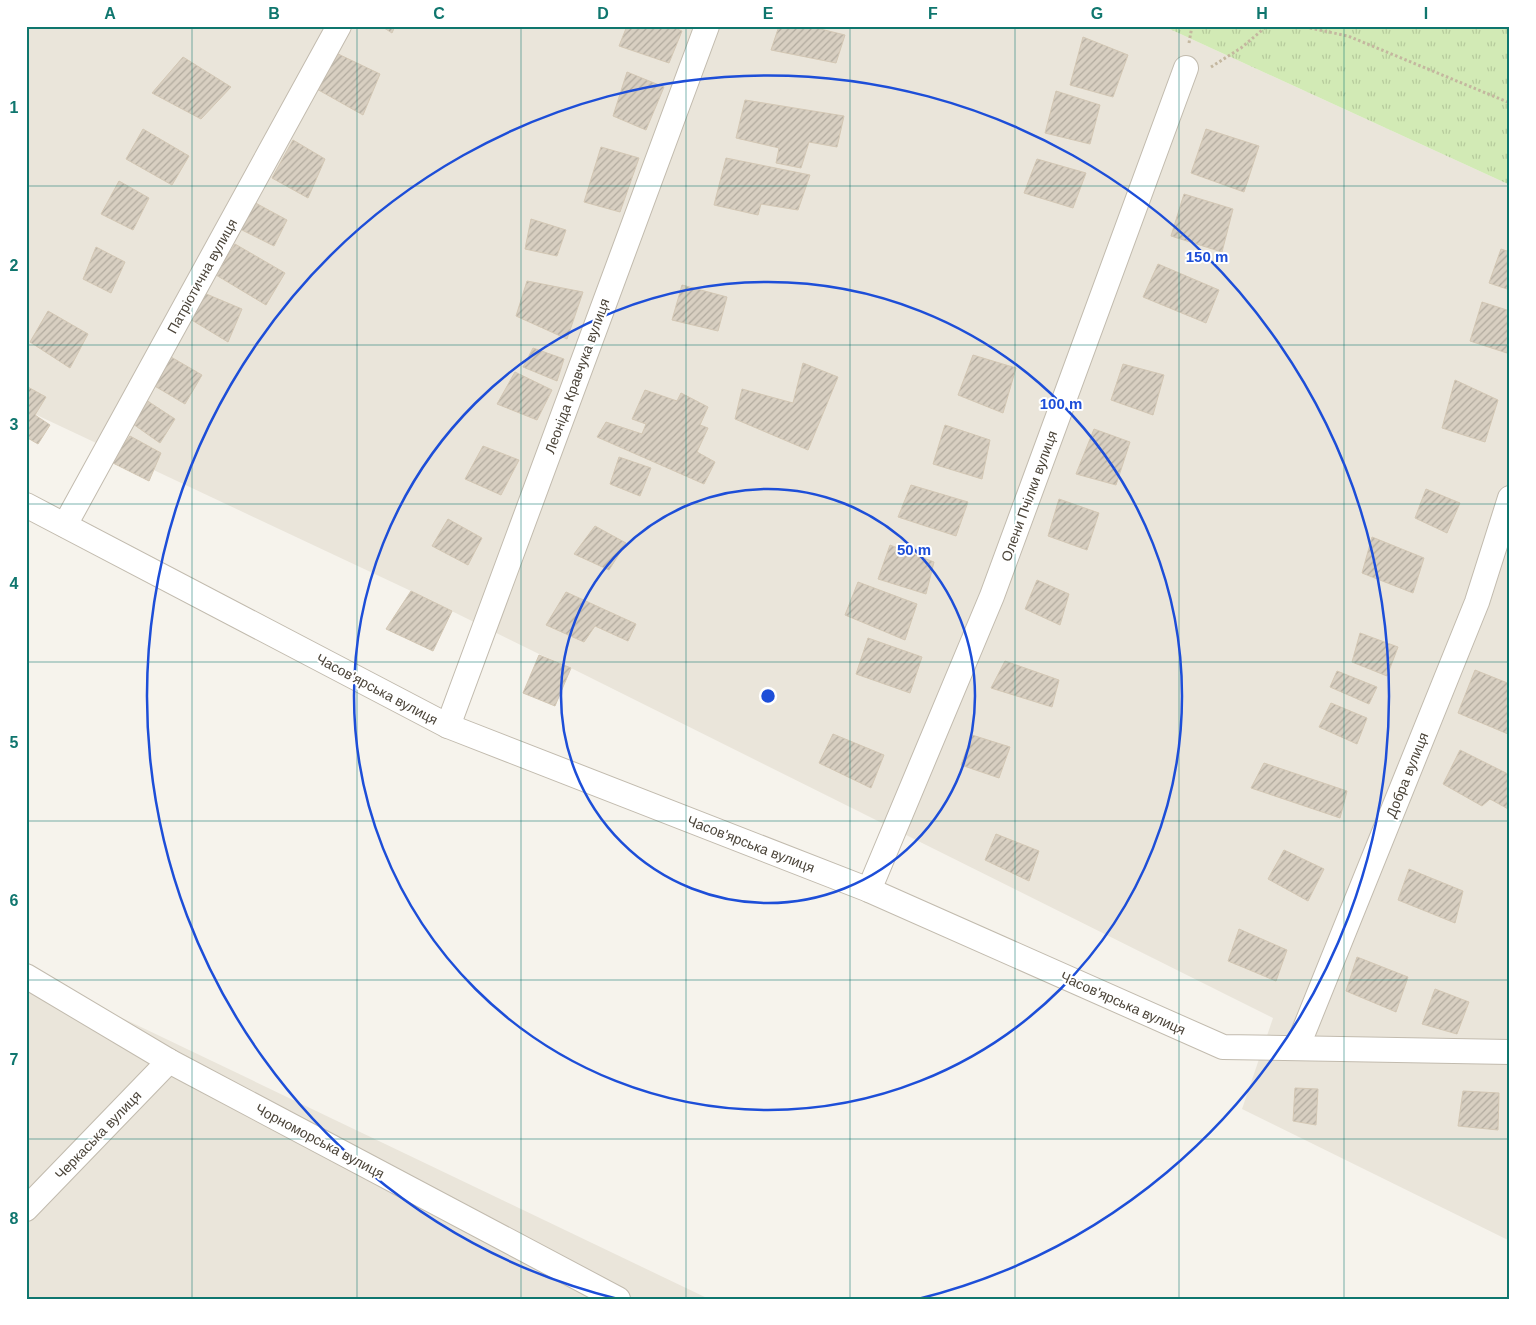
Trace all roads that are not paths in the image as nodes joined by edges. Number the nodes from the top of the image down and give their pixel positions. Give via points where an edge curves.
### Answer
1 (340, 26) edge
2 (707, 26) edge
3 (1186, 68) road end
4 (1510, 498) edge
5 (26, 504) edge
6 (64, 525) junction
7 (448, 726) junction
8 (869, 890) junction
9 (26, 976) edge
10 (1297, 1048) junction
11 (1510, 1052) edge
12 (169, 1061) junction
13 (26, 1209) edge
14 (587, 1292) edge
15 (618, 1299) edge

1 - 6 street, Патріотична вулиця
2 - 7 street, Леоніда Кравчука вулиця
3 - 8 street, Олени Пчілки вулиця via 992,596
4 - 10 street, Добра вулиця via 1477,602
5 - 6 street, Часов'ярська вулиця
6 - 7 street, Часов'ярська вулиця
7 - 8 street, Часов'ярська вулиця
8 - 10 street, Часов'ярська вулиця via 1223,1047
9 - 12 street, Чорноморська вулиця
10 - 11 street, Часов'ярська вулиця
12 - 13 street, Черкаська вулиця
12 - 14 street, Чорноморська вулиця
14 - 15 street, Чорноморська вулиця

